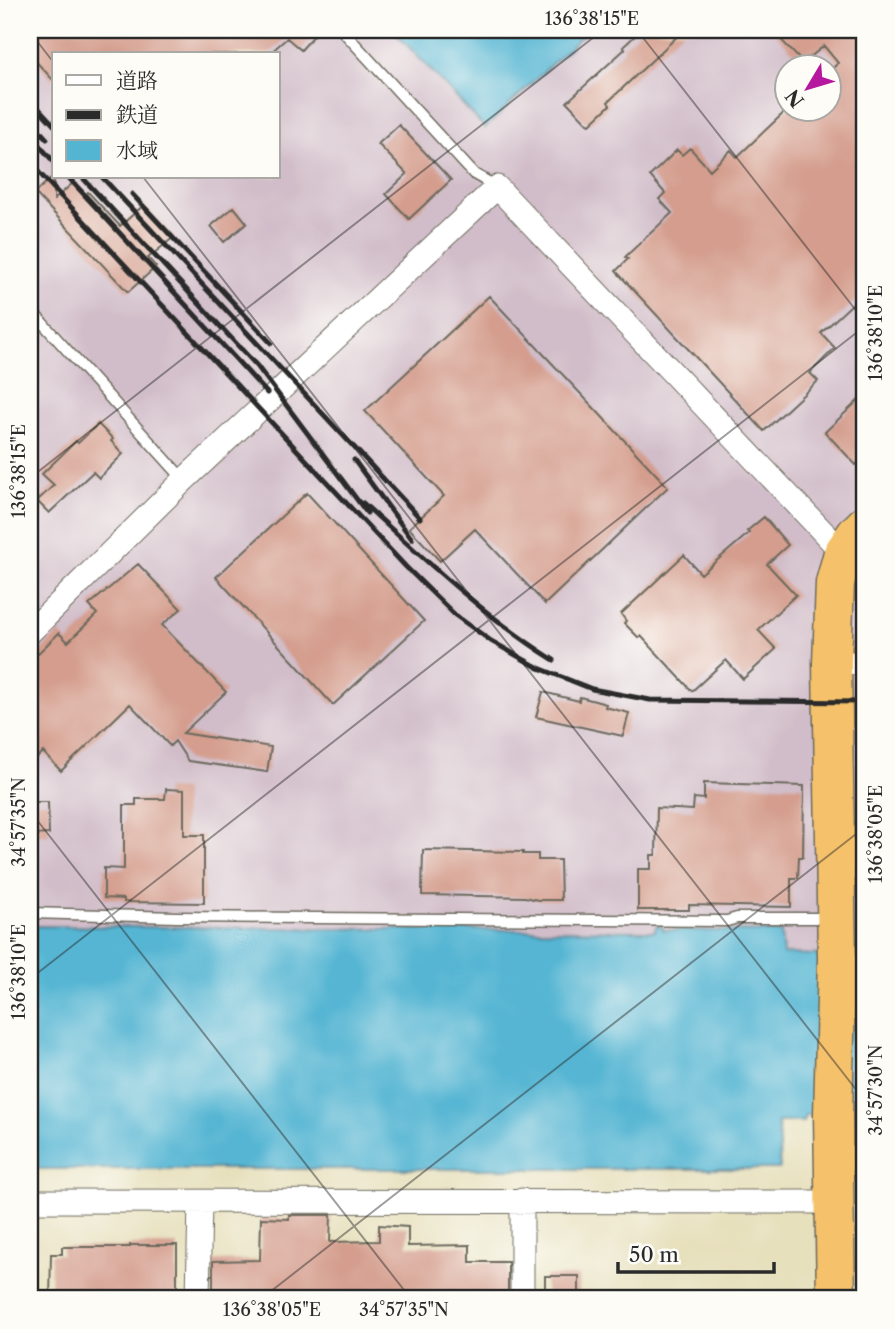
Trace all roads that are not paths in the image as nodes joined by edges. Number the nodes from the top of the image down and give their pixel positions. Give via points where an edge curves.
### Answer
1 (342, 30) edge
2 (497, 187) junction
3 (30, 309) edge
4 (184, 480) junction
5 (854, 539) edge
6 (30, 632) edge
7 (849, 663) edge
8 (30, 913) edge
9 (836, 918) junction
10 (522, 1200) junction
11 (30, 1201) edge
12 (200, 1202) junction
13 (836, 1202) junction
14 (198, 1299) edge
15 (522, 1299) edge
16 (836, 1299) edge

1 - 2 lane via 474,174
2 - 4 street
2 - 5 street
3 - 4 lane
4 - 6 street
5 - 7 highway via 835,583
7 - 9 highway
8 - 9 lane via 727,921
9 - 13 highway
10 - 12 street
10 - 13 street
10 - 15 street
11 - 12 street
12 - 14 street
13 - 16 highway

